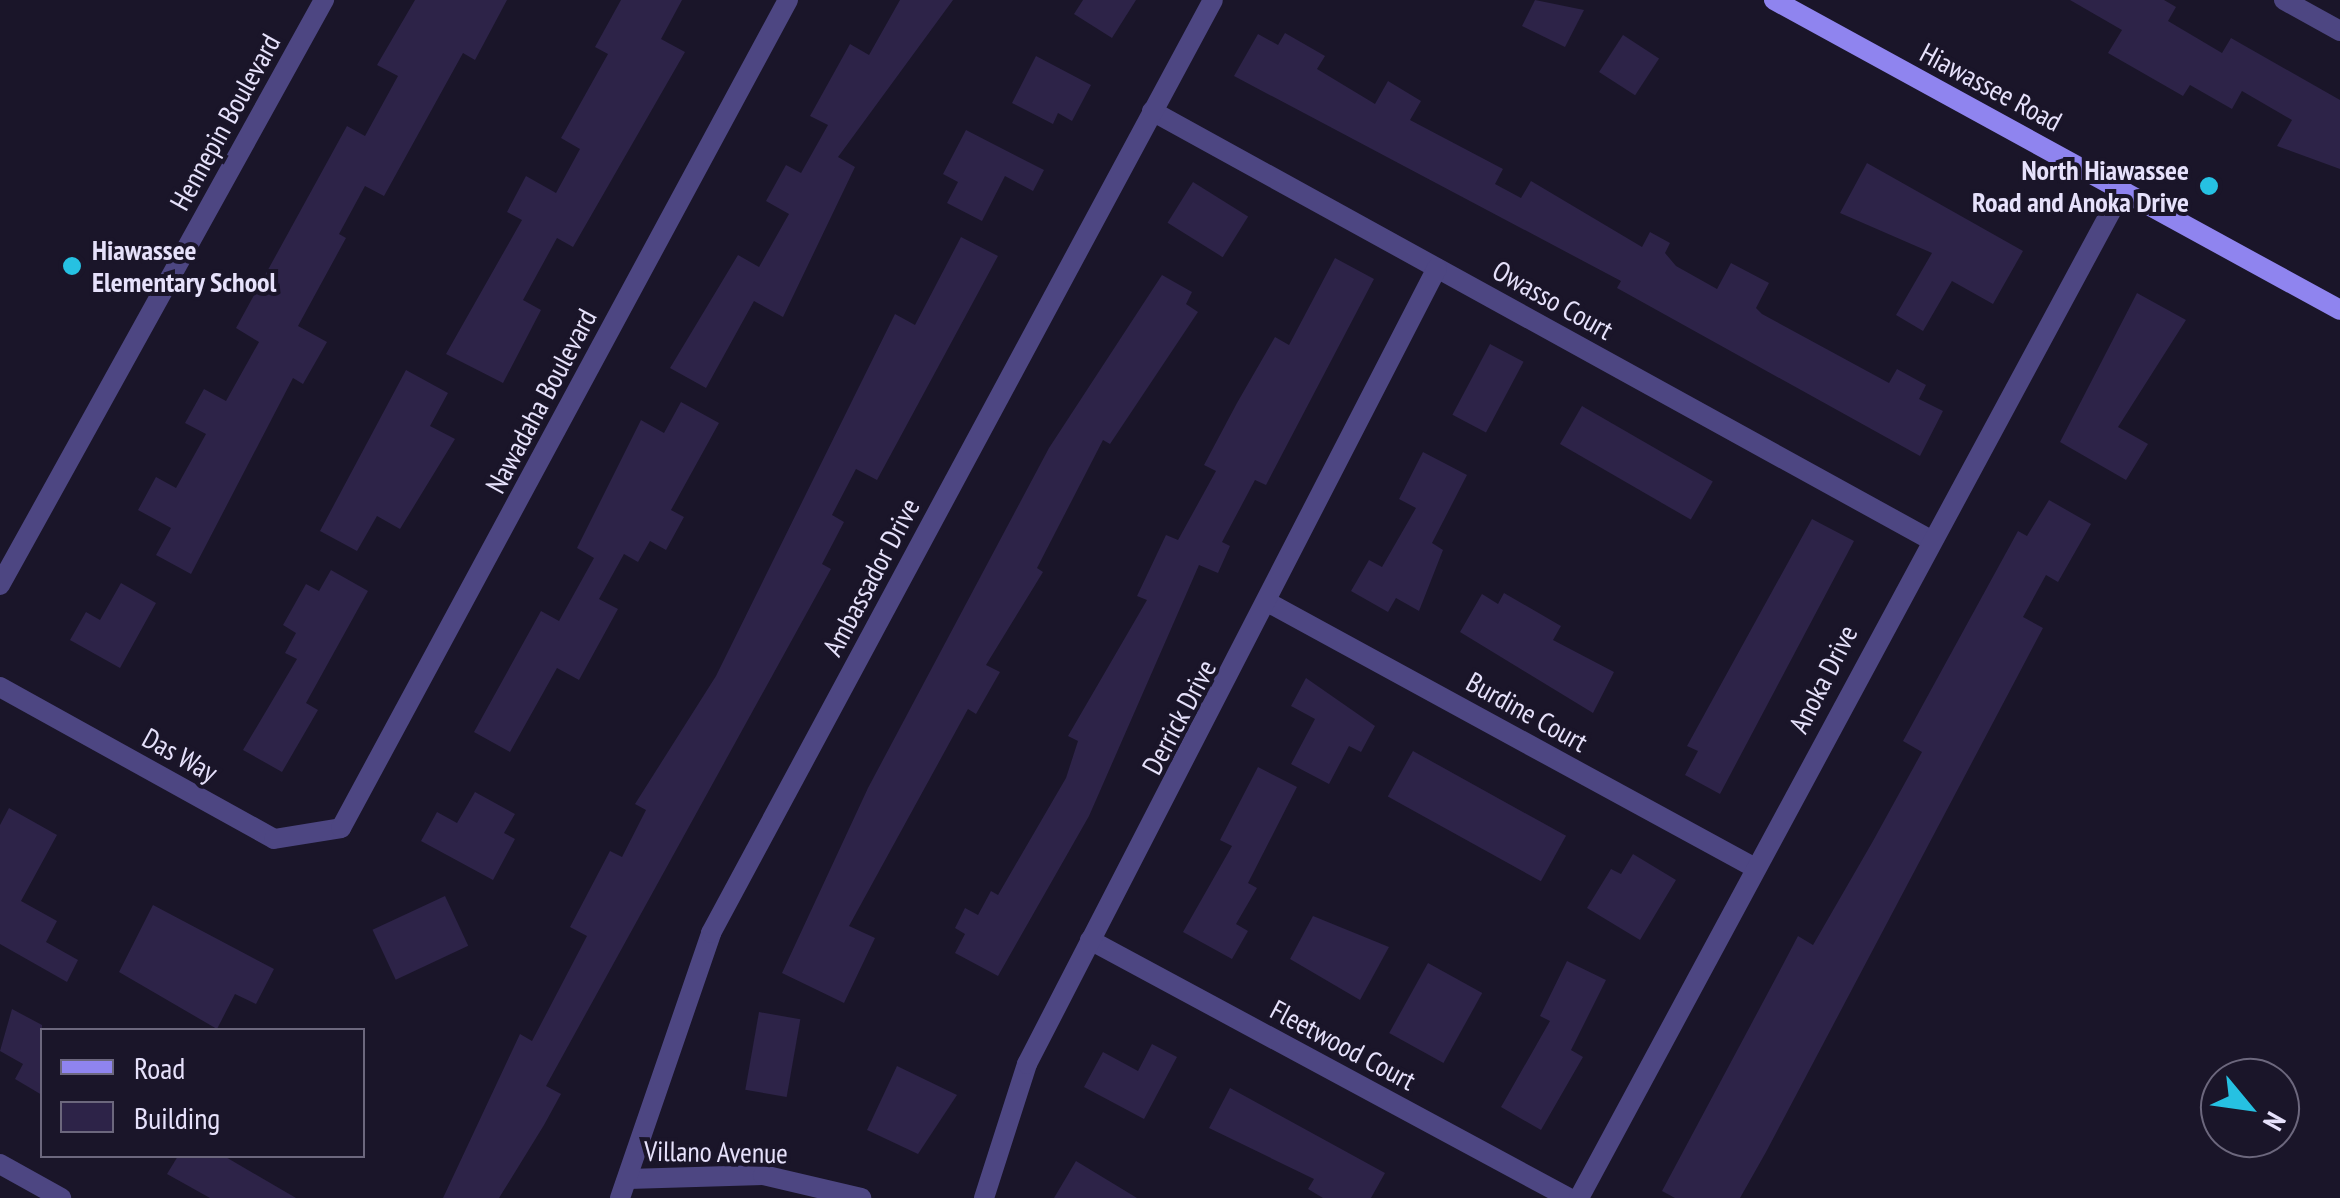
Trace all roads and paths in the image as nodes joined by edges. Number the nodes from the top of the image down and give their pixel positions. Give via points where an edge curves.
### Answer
1 (324, 0) edge
2 (788, 0) edge
3 (1212, 0) edge
4 (1774, 0) edge
5 (2284, 0) edge
6 (2340, 32) edge
7 (1152, 110) junction
8 (2123, 189) junction
9 (1437, 268) junction
10 (2340, 310) edge
11 (1927, 538) junction
12 (0, 585) edge
13 (1272, 604) junction
14 (0, 687) edge
15 (341, 828) joint
16 (1756, 868) junction
17 (1090, 940) junction
18 (0, 1164) edge
19 (624, 1188) edge
20 (61, 1198) edge
21 (861, 1198) edge
22 (984, 1198) edge
23 (1569, 1198) edge
24 (1579, 1198) edge

1 - 12 street, Hennepin Boulevard
2 - 15 street, Nawadaha Boulevard
3 - 7 street, Ambassador Drive
4 - 8 main road, Hiawassee Road
5 - 6 street
7 - 9 street, Owasso Court
7 - 19 street, Ambassador Drive via 711,933
8 - 10 main road, Hiawassee Road
8 - 11 street, Anoka Drive
9 - 11 street, Owasso Court
9 - 13 street, Derrick Drive
11 - 16 street, Anoka Drive
13 - 16 street, Burdine Court
13 - 17 street, Derrick Drive
14 - 15 street, Das Way via 274,838
16 - 24 street, Anoka Drive
17 - 22 street, Derrick Drive via 1027,1064
17 - 23 street, Fleetwood Court
18 - 20 street
19 - 21 street, Villano Avenue via 762,1175

